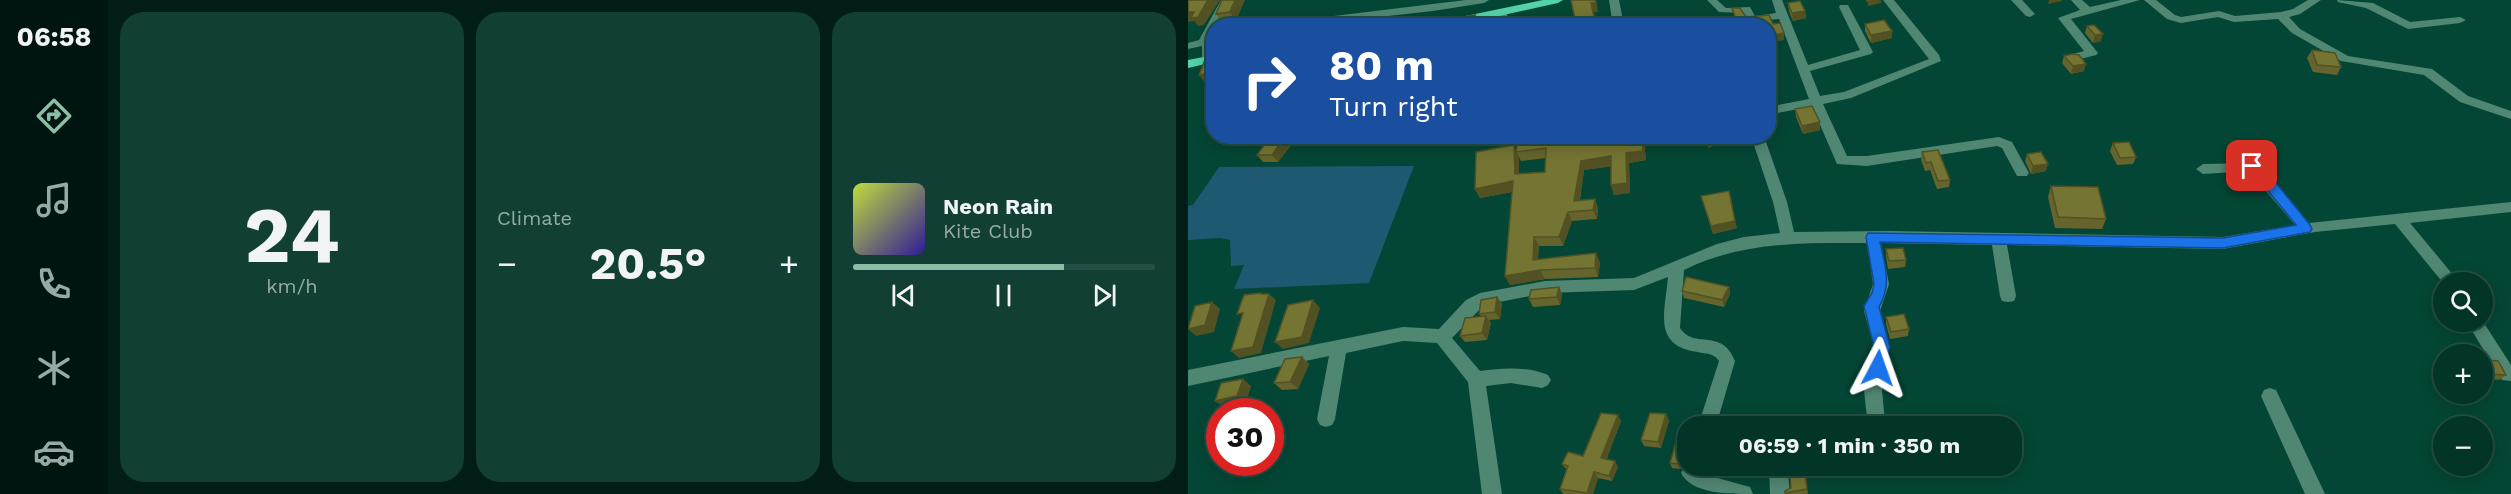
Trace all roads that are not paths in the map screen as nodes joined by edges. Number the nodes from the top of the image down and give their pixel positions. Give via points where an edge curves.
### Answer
1 (1226, 0) edge
2 (1484, 0) edge
3 (1558, 0) edge
4 (1614, 0) edge
5 (1712, 0) edge
6 (1777, 0) edge
7 (1888, 0) edge
8 (2016, 0) edge
9 (2076, 0) edge
10 (2135, 0) edge
11 (2149, 0) edge
12 (2316, 0) edge
13 (2342, 0) edge
14 (1844, 7) dead end
15 (1502, 12) junction
16 (2088, 12) junction
17 (2030, 14) dead end
18 (1783, 15) junction
19 (2281, 15) junction
20 (1220, 18) edge
21 (1322, 18) edge
22 (1468, 18) edge
23 (1502, 18) edge
24 (1617, 18) edge
25 (1750, 18) edge
26 (1764, 18) edge
27 (2460, 20) dead end
28 (1188, 46) edge
29 (1206, 49) edge
30 (1206, 51) edge
31 (2073, 57) edge
32 (1188, 64) edge
33 (1805, 69) junction
34 (1816, 102) junction
35 (1776, 110) edge
36 (2511, 115) edge
37 (1760, 144) edge
38 (2203, 169) dead end
39 (2022, 173) dead end
40 (2511, 207) edge
41 (2399, 219) junction
42 (2306, 229) junction
43 (1873, 237) junction
44 (1788, 238) junction
45 (1999, 239) junction
46 (1677, 266) junction
47 (2443, 272) edge
48 (2008, 296) dead end
49 (2482, 332) edge
50 (1442, 336) junction
51 (1339, 346) junction
52 (2508, 375) edge
53 (1476, 379) junction
54 (1189, 380) edge
55 (1542, 380) dead end
56 (2270, 396) dead end
57 (1710, 416) edge
58 (1875, 416) edge
59 (1326, 419) dead end
60 (1692, 476) edge
61 (1779, 476) edge
62 (1492, 494) edge
63 (1743, 494) edge
64 (1780, 494) edge
65 (2315, 494) edge

1 - 20 street
2 - 21 street
3 - 15 main road
4 - 24 street
5 - 25 street via 1724,12 1746,9
6 - 18 street
7 - 34 street via 1935,61
8 - 17 street
9 - 16 street
10 - 16 street
11 - 19 street via 2181,20 2219,14 2236,19
12 - 19 street via 2296,12
13 - 27 street via 2368,5 2408,26
14 - 33 street via 1867,52
15 - 22 main road
15 - 23 street
16 - 31 street via 2064,18 2092,53
18 - 26 street
18 - 33 street
19 - 36 street via 2296,32 2345,59 2428,72 2464,99
28 - 29 street
30 - 32 main road
33 - 34 street
34 - 35 street
34 - 39 street via 1842,161 1868,161 1999,141 2007,145
37 - 44 street
38 - 42 street via 2252,166
40 - 41 street
41 - 42 street
41 - 47 street
42 - 45 street via 2223,243
43 - 44 street
43 - 45 street
43 - 58 street via 1881,284 1872,311 1882,347 1873,390
44 - 46 street via 1744,243
45 - 48 street
46 - 50 street via 1634,284 1545,287 1480,299
46 - 57 street via 1674,336 1680,342 1721,350 1726,356
49 - 52 street
50 - 51 street via 1413,333
50 - 53 street
51 - 54 street
51 - 59 street
53 - 55 street via 1510,375
53 - 62 street
56 - 65 street
60 - 63 street via 1699,482
61 - 64 street

